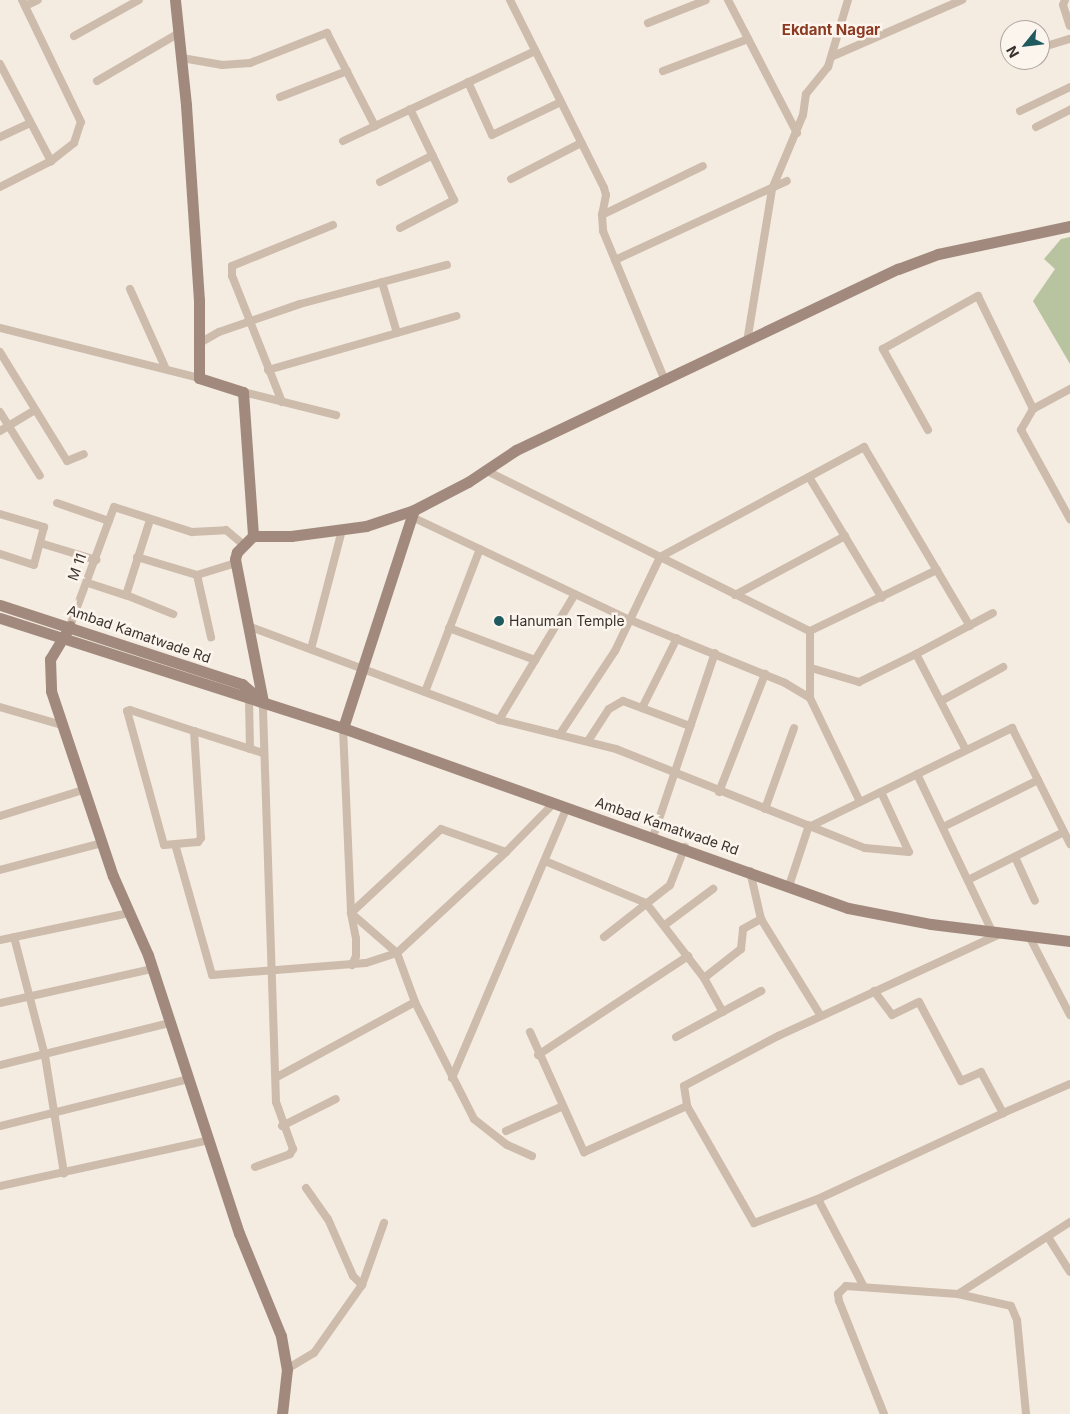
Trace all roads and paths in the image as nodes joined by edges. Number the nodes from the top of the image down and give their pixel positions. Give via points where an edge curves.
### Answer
1 (38, 0) edge
2 (175, 0) edge
3 (510, 0) edge
4 (706, 0) edge
5 (728, 0) edge
6 (848, 0) edge
7 (962, 0) edge
8 (1065, 0) edge
9 (136, 1) edge
10 (24, 3) edge
11 (943, 4) edge
12 (648, 23) dead end
13 (1070, 26) edge
14 (179, 33) junction
15 (74, 36) dead end
16 (748, 39) junction
17 (1070, 39) edge
18 (1050, 45) edge
19 (535, 50) junction
20 (833, 56) junction
21 (182, 58) junction
22 (0, 64) edge
23 (347, 70) junction
24 (663, 71) dead end
25 (97, 81) dead end
26 (468, 82) junction
27 (1070, 87) edge
28 (280, 97) dead end
29 (561, 102) junction
30 (410, 109) junction
31 (1070, 110) edge
32 (1020, 111) dead end
33 (30, 123) junction
34 (375, 126) junction
35 (1036, 127) dead end
36 (797, 132) junction
37 (0, 137) edge
38 (343, 141) dead end
39 (581, 143) junction
40 (433, 155) junction
41 (52, 161) junction
42 (703, 166) dead end
43 (511, 179) dead end
44 (380, 182) dead end
45 (787, 182) dead end
46 (0, 187) edge
47 (772, 189) junction
48 (602, 216) junction
49 (333, 224) dead end
50 (1070, 226) edge
51 (400, 228) dead end
52 (614, 260) junction
53 (447, 265) dead end
54 (382, 282) junction
55 (130, 289) dead end
56 (456, 316) dead end
57 (249, 322) junction
58 (0, 328) edge
59 (397, 333) junction
60 (746, 342) junction
61 (198, 344) junction
62 (0, 352) edge
63 (165, 367) junction
64 (268, 370) junction
65 (199, 378) junction
66 (664, 378) junction
67 (1070, 389) edge
68 (243, 392) junction
69 (282, 402) junction
70 (35, 410) junction
71 (1033, 410) junction
72 (0, 412) edge
73 (336, 415) dead end
74 (9, 426) junction
75 (928, 430) dead end
76 (0, 431) edge
77 (84, 454) dead end
78 (486, 470) junction
79 (40, 476) dead end
80 (809, 477) junction
81 (57, 503) dead end
82 (0, 514) edge
83 (413, 514) junction
84 (1070, 519) edge
85 (150, 520) junction
86 (109, 521) junction
87 (342, 530) junction
88 (253, 536) junction
89 (845, 536) junction
90 (40, 543) junction
91 (245, 546) junction
92 (480, 549) junction
93 (0, 554) edge
94 (137, 557) junction
95 (660, 557) junction
96 (96, 560) junction
97 (236, 563) junction
98 (937, 570) junction
99 (197, 575) junction
100 (88, 583) junction
101 (575, 594) junction
102 (126, 595) junction
103 (735, 595) junction
104 (882, 598) junction
105 (0, 605) edge
106 (993, 613) dead end
107 (173, 614) dead end
108 (0, 618) edge
109 (630, 620) junction
110 (248, 626) junction
111 (970, 626) junction
112 (449, 628) junction
113 (68, 631) junction
114 (810, 631) junction
115 (211, 637) dead end
116 (678, 638) junction
117 (310, 649) junction
118 (714, 653) junction
119 (916, 654) junction
120 (535, 660) junction
121 (1003, 667) dead end
122 (811, 668) junction
123 (362, 669) junction
124 (765, 674) junction
125 (425, 692) junction
126 (249, 698) junction
127 (810, 698) junction
128 (941, 701) junction
129 (263, 702) junction
130 (0, 706) edge
131 (642, 708) junction
132 (499, 720) junction
133 (62, 725) junction
134 (690, 726) junction
135 (342, 728) junction
136 (794, 728) dead end
137 (194, 730) junction
138 (560, 734) junction
139 (588, 741) junction
140 (250, 749) junction
141 (966, 750) junction
142 (263, 753) junction
143 (675, 772) junction
144 (918, 774) junction
145 (1038, 780) junction
146 (83, 790) junction
147 (719, 792) junction
148 (881, 792) junction
149 (860, 802) junction
150 (554, 803) junction
151 (567, 807) junction
152 (765, 809) junction
153 (0, 816) edge
154 (810, 825) junction
155 (943, 827) junction
156 (1064, 832) junction
157 (653, 836) junction
158 (102, 843) junction
159 (175, 844) dead end
160 (1070, 844) edge
161 (685, 847) junction
162 (506, 852) junction
163 (1015, 857) junction
164 (545, 861) junction
165 (0, 870) edge
166 (750, 871) junction
167 (968, 880) junction
168 (789, 886) junction
169 (713, 889) dead end
170 (1035, 901) dead end
171 (646, 903) junction
172 (129, 913) junction
173 (351, 913) junction
174 (761, 919) junction
175 (666, 924) junction
176 (998, 933) junction
177 (1029, 936) junction
178 (14, 937) junction
179 (604, 937) dead end
180 (0, 940) edge
181 (1070, 941) edge
182 (397, 953) junction
183 (688, 956) junction
184 (352, 965) junction
185 (152, 969) junction
186 (270, 972) junction
187 (704, 978) junction
188 (761, 991) dead end
189 (874, 991) junction
190 (28, 996) junction
191 (414, 1002) junction
192 (0, 1003) edge
193 (723, 1012) junction
194 (1070, 1015) edge
195 (821, 1016) junction
196 (170, 1023) junction
197 (530, 1032) dead end
198 (676, 1037) dead end
199 (538, 1054) junction
200 (45, 1056) junction
201 (0, 1065) edge
202 (277, 1077) junction
203 (452, 1078) junction
204 (189, 1079) junction
205 (1070, 1084) edge
206 (336, 1099) dead end
207 (687, 1106) junction
208 (562, 1107) junction
209 (1003, 1113) junction
210 (53, 1115) junction
211 (0, 1126) edge
212 (282, 1126) junction
213 (506, 1131) dead end
214 (209, 1140) junction
215 (532, 1156) dead end
216 (255, 1167) dead end
217 (64, 1172) junction
218 (0, 1186) edge
219 (306, 1188) dead end
220 (818, 1199) junction
221 (1070, 1222) edge
222 (384, 1223) dead end
223 (1048, 1237) junction
224 (1070, 1272) edge
225 (362, 1285) junction
226 (864, 1287) junction
227 (958, 1294) junction
228 (287, 1369) junction
229 (282, 1414) edge
230 (884, 1414) edge
231 (1026, 1414) edge

1 - 10 street
2 - 14 street
3 - 19 street
4 - 12 street
5 - 16 street
6 - 20 street
7 - 11 street
8 - 13 street via 1063,5
9 - 15 street
10 - 41 street via 82,122 74,143
11 - 20 street
14 - 21 street
14 - 25 street
16 - 24 street
16 - 36 street
17 - 18 street
19 - 26 street
19 - 29 street
20 - 36 street via 825,73 806,94 805,110
21 - 23 street via 222,65 250,62 327,33
21 - 61 street via 199,300
22 - 33 street
23 - 28 street
23 - 34 street
26 - 29 street via 492,135
26 - 30 street
27 - 32 street
29 - 39 street
30 - 34 street
30 - 40 street
31 - 35 street
33 - 37 street
33 - 41 street
34 - 38 street
36 - 47 street
39 - 43 street
39 - 48 street via 606,195
40 - 44 street
40 - 51 street via 454,200
41 - 46 street
42 - 48 street
45 - 47 street
47 - 52 street
47 - 60 street
48 - 52 street via 603,231
49 - 57 street via 234,264 232,276
50 - 60 street via 918,261
52 - 66 street
53 - 54 street
54 - 57 street
54 - 59 street
55 - 63 street
56 - 59 street
57 - 61 street via 214,334
57 - 64 street
58 - 63 street
59 - 64 street
60 - 66 street
61 - 65 street
62 - 70 street
63 - 65 street
64 - 69 street
65 - 68 street
66 - 78 street via 516,450
67 - 71 street
68 - 69 street
68 - 88 street
69 - 73 street
70 - 74 street
70 - 77 street via 68,462
71 - 75 street via 978,296 883,349
71 - 84 street via 1021,430
72 - 74 street
74 - 76 street
74 - 79 street
78 - 83 street
78 - 95 street
80 - 89 street
80 - 95 street
80 - 98 street via 864,447
81 - 86 street
82 - 90 street via 44,526
83 - 87 street
83 - 92 street
83 - 123 street
85 - 86 street, M 11 via 114,507
85 - 91 street via 192,532 222,529
85 - 94 street
86 - 96 street, M 11
87 - 88 street via 292,536
87 - 117 street
88 - 91 street
89 - 103 street
89 - 104 street
90 - 93 street via 34,565
90 - 96 street
91 - 97 street via 237,552
92 - 101 street
92 - 112 street
94 - 99 street
94 - 102 street
95 - 103 street
95 - 109 street
96 - 100 street, M 11
97 - 99 street
97 - 110 street
98 - 104 street
98 - 111 street
99 - 115 street
100 - 102 street
100 - 113 street, M 11
101 - 109 street
101 - 120 street
102 - 107 street
103 - 114 street
104 - 114 street
105 - 113 street, Ambad Kamatwade Rd
106 - 111 street
108 - 113 street, Ambad Kamatwade Rd
109 - 116 street
109 - 138 street via 615,651
110 - 117 street
110 - 129 street
111 - 119 street
112 - 120 street
112 - 125 street
113 - 126 street, Ambad Kamatwade Rd
113 - 129 street, Ambad Kamatwade Rd via 242,684
113 - 133 street via 50,659 51,691
114 - 122 street
116 - 118 street
116 - 131 street
117 - 123 street
118 - 124 street
118 - 134 street
119 - 122 street via 859,682
119 - 128 street
120 - 132 street
121 - 128 street
122 - 127 street
123 - 125 street
123 - 135 street
124 - 127 street
124 - 147 street
125 - 132 street
126 - 129 street, Ambad Kamatwade Rd
126 - 140 street
127 - 149 street
128 - 141 street
129 - 135 street, Ambad Kamatwade Rd
129 - 142 street
130 - 133 street
131 - 134 street
131 - 139 street via 623,701 614,705
132 - 138 street
133 - 146 street
134 - 143 street
135 - 150 street, Ambad Kamatwade Rd
135 - 173 street
136 - 152 street
137 - 137 street via 128,711 164,846 198,842 201,838
137 - 140 street
138 - 139 street
139 - 143 street
140 - 142 street
141 - 144 street
141 - 145 street via 1012,728
142 - 186 street
143 - 147 street
143 - 157 street
144 - 148 street
144 - 155 street
145 - 155 street
145 - 156 street
146 - 153 street
146 - 158 street
147 - 152 street
148 - 149 street
148 - 154 street via 909,852 864,848
149 - 154 street
150 - 151 street, Ambad Kamatwade Rd
150 - 162 street
151 - 157 street, Ambad Kamatwade Rd
151 - 164 street
152 - 154 street
154 - 168 street
155 - 167 street
156 - 160 street
156 - 163 street
157 - 161 street, Ambad Kamatwade Rd
158 - 165 street
158 - 172 street
159 - 186 street via 212,975
161 - 166 street, Ambad Kamatwade Rd
161 - 171 street via 670,885
162 - 173 street via 441,829
162 - 182 street
163 - 167 street
163 - 170 street
164 - 171 street
164 - 203 street
166 - 168 street, Ambad Kamatwade Rd
166 - 174 street
167 - 176 street
168 - 176 street, Ambad Kamatwade Rd via 848,908
169 - 175 street
171 - 175 street
171 - 179 street
172 - 178 street
172 - 185 street
173 - 182 street
173 - 184 street via 356,948
174 - 187 street via 743,930 741,949
174 - 195 street
175 - 183 street
176 - 177 street, Ambad Kamatwade Rd
176 - 189 street
177 - 181 street, Ambad Kamatwade Rd
177 - 194 street
178 - 180 street
178 - 190 street
182 - 184 street via 376,962
182 - 191 street
183 - 187 street
183 - 199 street
184 - 186 street
185 - 190 street
185 - 196 street
186 - 202 street
187 - 193 street
188 - 193 street
189 - 195 street
189 - 209 street via 892,1015 919,1002 961,1082 981,1072
190 - 192 street
190 - 200 street
191 - 202 street
191 - 203 street
193 - 198 street
195 - 207 street via 684,1086
196 - 200 street
196 - 204 street
197 - 199 street
199 - 208 street
200 - 201 street
200 - 210 street
202 - 212 street via 276,1102
203 - 215 street via 474,1119 508,1145
204 - 210 street
204 - 214 street
205 - 209 street
206 - 212 street
207 - 208 street via 584,1152
207 - 220 street via 754,1223
208 - 213 street
209 - 220 street
210 - 211 street
210 - 217 street
212 - 216 street via 292,1152
214 - 217 street
214 - 228 street via 239,1233 281,1336
217 - 218 street
219 - 225 street via 328,1219 353,1276
220 - 226 street
221 - 223 street
222 - 225 street
223 - 224 street
223 - 227 street
225 - 228 street via 314,1353
226 - 227 street
226 - 230 street via 841,1288 839,1301
227 - 231 street via 1014,1309
228 - 229 street

